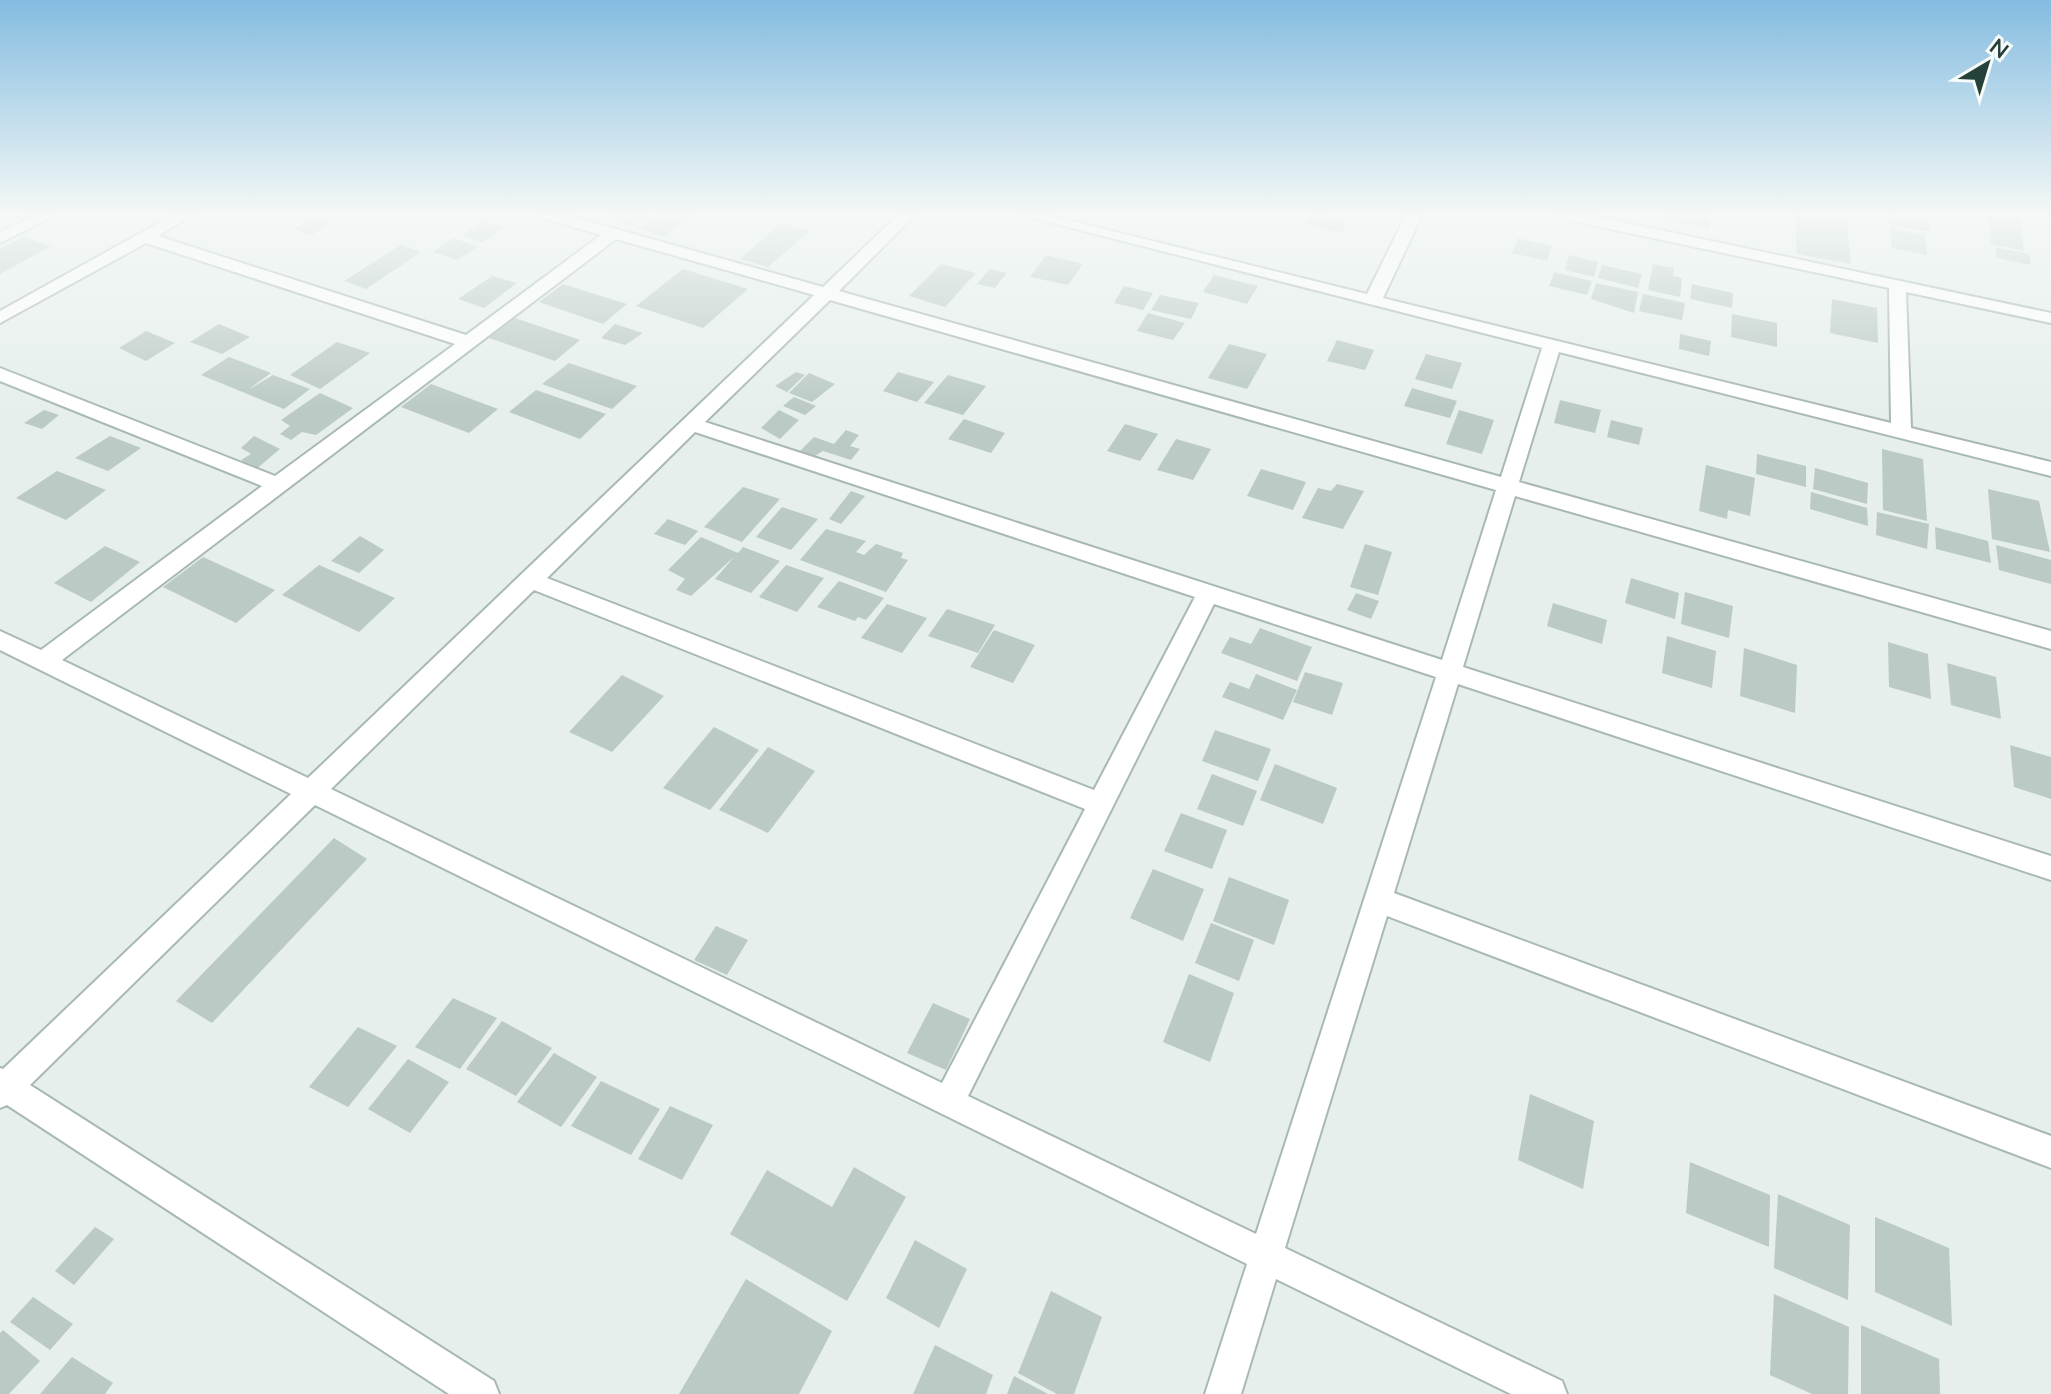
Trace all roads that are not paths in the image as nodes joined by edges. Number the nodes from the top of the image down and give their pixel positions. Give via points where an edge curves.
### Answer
1 (68, 280) edge
2 (277, 280) edge
3 (551, 280) edge
4 (780, 280) edge
5 (839, 280) edge
6 (1292, 280) edge
7 (1383, 280) edge
8 (1875, 280) edge
9 (1897, 285) junction
10 (826, 293) junction
11 (1373, 300) junction
12 (0, 318) edge
13 (2051, 318) edge
14 (468, 342) junction
15 (1552, 345) junction
16 (0, 374) edge
17 (690, 424) junction
18 (1901, 432) junction
19 (2051, 469) edge
20 (278, 485) junction
21 (1508, 486) junction
22 (530, 580) junction
23 (1208, 593) junction
24 (0, 640) edge
25 (2051, 640) edge
26 (43, 661) junction
27 (1449, 674) junction
28 (311, 792) junction
29 (1101, 804) junction
30 (2051, 868) edge
31 (1378, 900) junction
32 (2, 1088) edge
33 (949, 1102) junction
34 (2051, 1152) edge
35 (1267, 1256) junction
36 (481, 1394) edge
37 (1223, 1394) edge
38 (1549, 1394) edge

1 - 12 street
2 - 14 street
3 - 14 street
4 - 10 street
5 - 10 street
6 - 11 street
7 - 11 street
8 - 9 street
9 - 13 street
9 - 18 street
10 - 17 street
10 - 21 street
11 - 15 street
14 - 20 street
15 - 18 street
15 - 21 street
16 - 20 street
17 - 22 street
17 - 23 street
18 - 19 street
20 - 26 street
21 - 25 street
21 - 27 street
22 - 28 street
22 - 29 street
23 - 27 street
23 - 29 street
24 - 26 street
26 - 28 street
27 - 30 street
27 - 31 street
28 - 32 street
28 - 33 street
29 - 33 street
31 - 34 street
31 - 35 street
32 - 36 street
33 - 35 street
35 - 37 street
35 - 38 street

